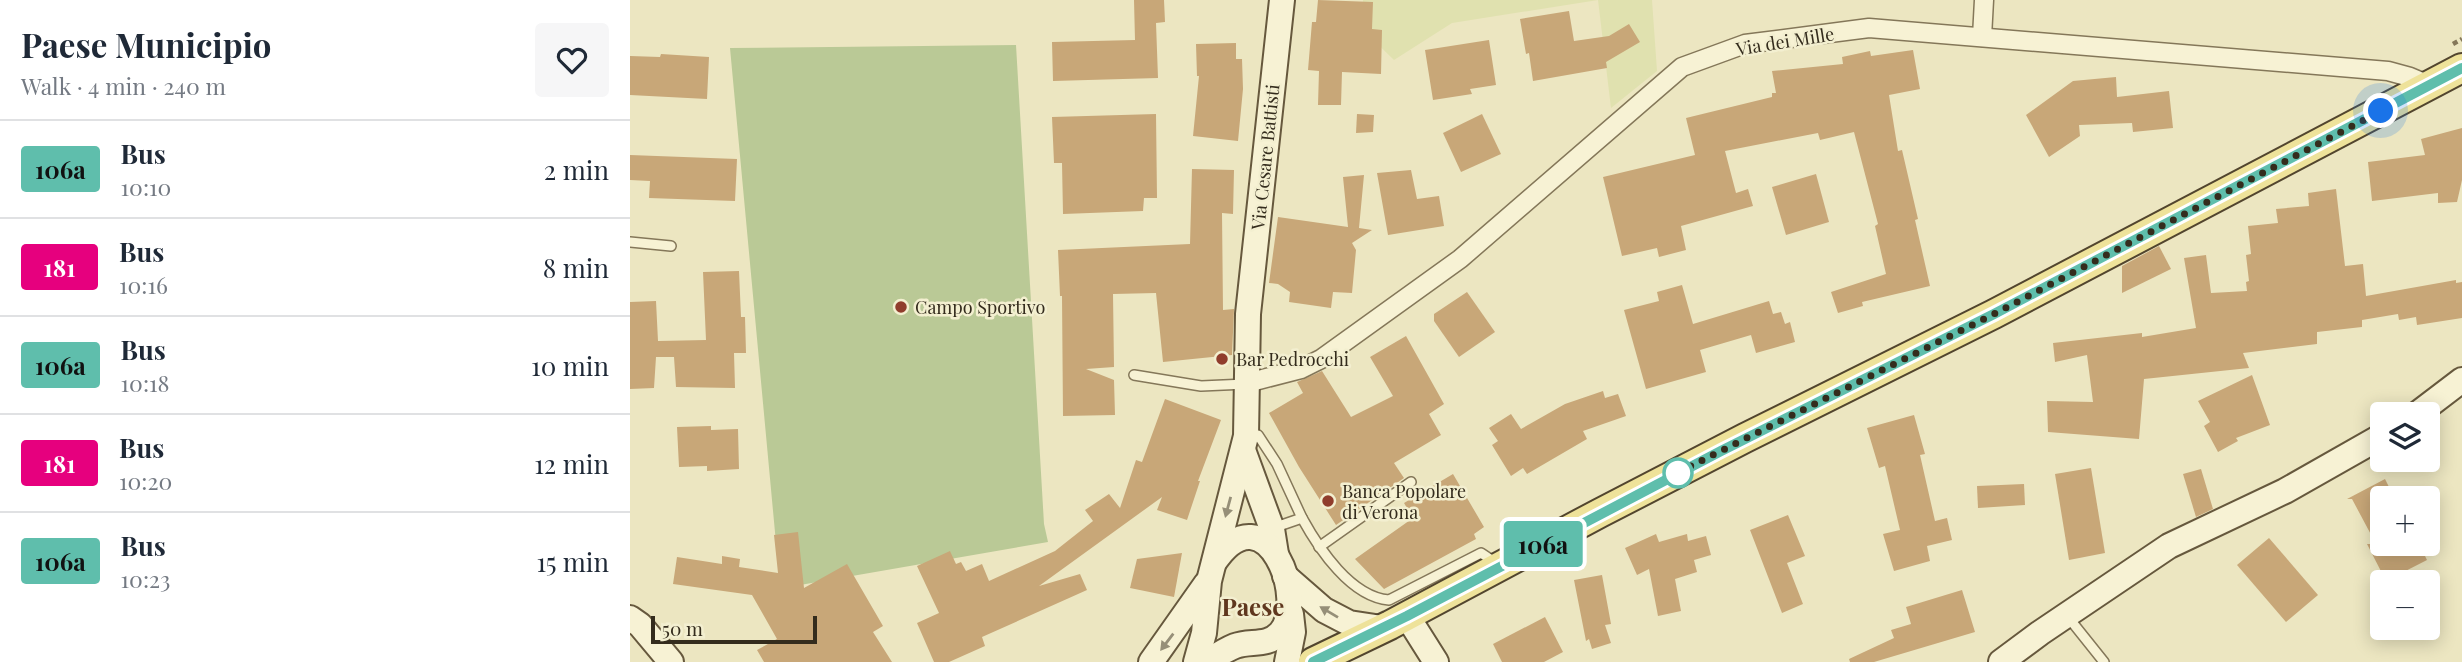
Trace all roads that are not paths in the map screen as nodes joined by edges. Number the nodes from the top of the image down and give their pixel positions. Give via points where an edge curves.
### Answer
1 (1282, 0) edge
2 (1984, 0) edge
3 (1982, 37) junction
4 (2462, 68) edge
5 (2429, 85) junction
6 (630, 242) edge
7 (671, 246) dead end
8 (1133, 375) dead end
9 (2462, 380) edge
10 (1247, 383) junction
11 (2433, 402) edge
12 (1245, 443) junction
13 (2370, 443) edge
14 (1411, 482) dead end
15 (1302, 518) junction
16 (1272, 529) junction
17 (1319, 547) junction
18 (1280, 565) junction
19 (1211, 573) junction
20 (1404, 607) junction
21 (1291, 612) junction
22 (2066, 615) junction
23 (630, 618) edge
24 (1216, 657) edge
25 (671, 662) edge
26 (1152, 662) edge
27 (1287, 662) edge
28 (1313, 662) edge
29 (1436, 662) edge
30 (2001, 662) edge
31 (2104, 662) edge

1 - 10 street, Via Cesare Battisti via 1248,314
2 - 3 street
3 - 5 street, Via dei Mille via 2388,71
3 - 10 street, Via dei Mille via 1869,28 1745,44 1682,67 1460,259 1321,359
4 - 5 main road
5 - 20 main road via 1501,566
6 - 7 lane
8 - 10 lane via 1201,386
9 - 11 street
10 - 12 street, Via Cesare Battisti
12 - 15 lane via 1258,435
12 - 16 street
12 -> 19 street
13 - 22 street via 2285,491 2169,546
14 - 17 lane
15 - 16 lane
15 - 17 lane
16 - 18 street
17 - 20 lane via 1345,577 1375,599
18 - 19 street via 1267,544 1246,537 1227,545
20 -> 18 street via 1349,623 1324,610
18 - 21 street
19 - 24 street via 1204,633
19 - 24 street via 1214,614 1229,639
19 -> 26 street
20 - 28 main road
20 - 29 street
21 - 24 street via 1278,635
21 - 27 street via 1293,632
22 - 30 street
22 - 31 lane
23 - 25 street

